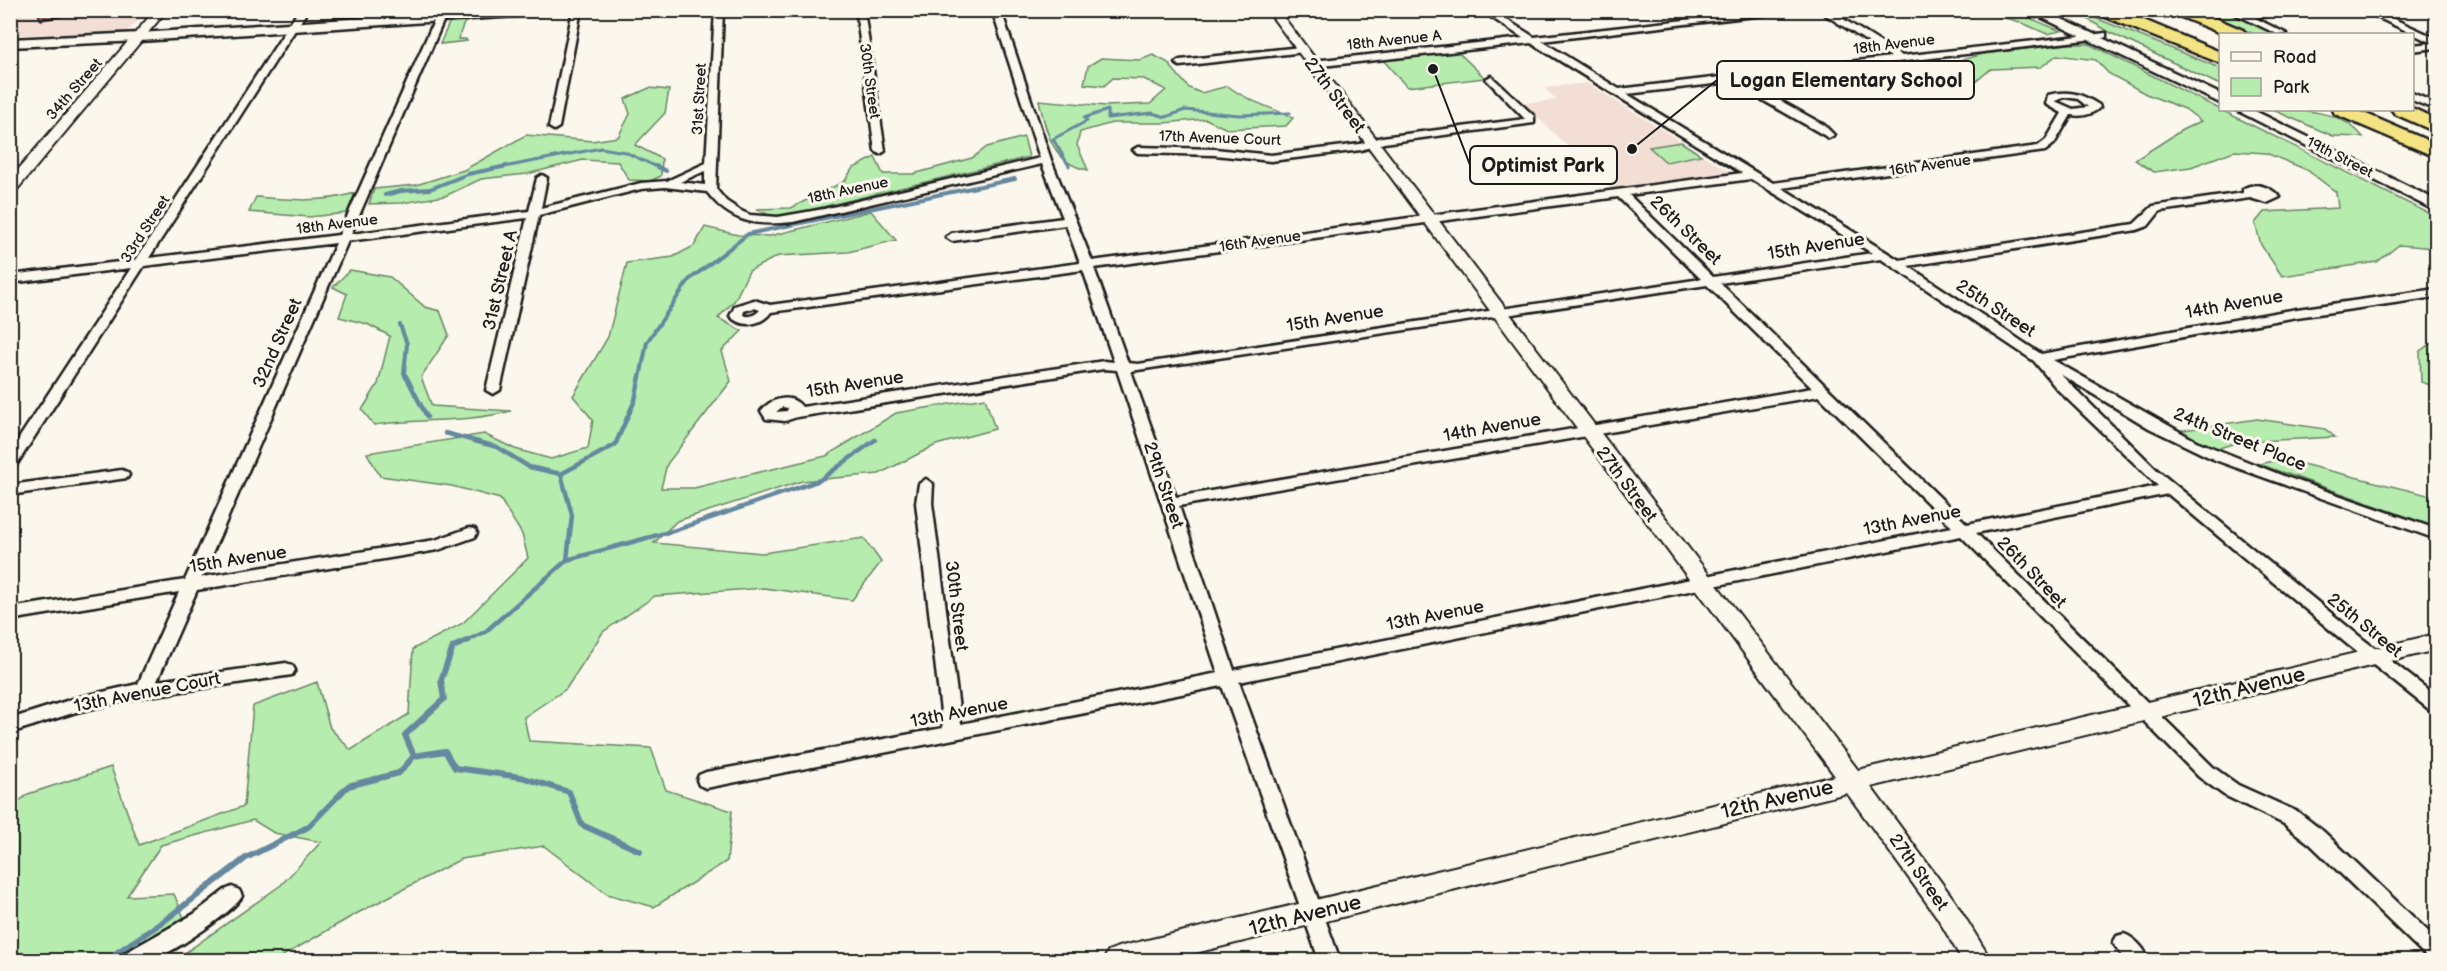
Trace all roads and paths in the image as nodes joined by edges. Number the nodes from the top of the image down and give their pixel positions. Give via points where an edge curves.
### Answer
1 (162, 10) edge
2 (304, 10) edge
3 (549, 10) edge
4 (577, 10) edge
5 (719, 10) edge
6 (860, 10) edge
7 (996, 10) edge
8 (1288, 10) edge
9 (1484, 10) edge
10 (1800, 10) edge
11 (1822, 10) edge
12 (2032, 10) edge
13 (2061, 10) edge
14 (2104, 10) edge
15 (2134, 10) edge
16 (2180, 10) edge
17 (2231, 10) edge
18 (2294, 10) edge
19 (2366, 10) edge
20 (1272, 11) edge
21 (442, 14) edge
22 (2245, 16) junction
23 (293, 27) junction
24 (2235, 33) edge
25 (2281, 33) edge
26 (2103, 34) junction
27 (2088, 36) junction
28 (140, 37) junction
29 (1531, 39) junction
30 (10, 43) edge
31 (2436, 43) edge
32 (2219, 44) edge
33 (2414, 48) edge
34 (1301, 50) junction
35 (1899, 58) junction
36 (2219, 58) edge
37 (1180, 63) dead end
38 (1313, 64) junction
39 (1732, 78) junction
40 (1491, 79) dead end
41 (1617, 92) junction
42 (2219, 92) edge
43 (2414, 97) edge
44 (2219, 99) edge
45 (2436, 107) edge
46 (2245, 111) edge
47 (2258, 111) edge
48 (2344, 111) edge
49 (2380, 111) edge
50 (2404, 111) edge
51 (2067, 113) dead end
52 (2436, 126) edge
53 (554, 127) dead end
54 (1829, 135) dead end
55 (2436, 135) edge
56 (1372, 143) junction
57 (1138, 150) dead end
58 (880, 151) dead end
59 (2436, 151) edge
60 (1046, 160) junction
61 (710, 165) junction
62 (17, 174) edge
63 (1754, 175) junction
64 (542, 178) dead end
65 (665, 184) junction
66 (1772, 186) junction
67 (10, 189) edge
68 (710, 189) junction
69 (1620, 193) junction
70 (2252, 195) dead end
71 (2436, 199) edge
72 (2436, 206) edge
73 (534, 214) junction
74 (1428, 219) junction
75 (1070, 221) junction
76 (952, 237) dead end
77 (342, 238) junction
78 (1883, 255) junction
79 (141, 263) junction
80 (1896, 264) junction
81 (1087, 265) junction
82 (10, 279) edge
83 (1711, 282) junction
84 (2436, 294) edge
85 (766, 309) dead end
86 (1498, 313) junction
87 (2039, 358) junction
88 (1122, 367) junction
89 (493, 390) dead end
90 (1821, 390) junction
91 (793, 413) dead end
92 (1586, 430) junction
93 (10, 464) edge
94 (122, 475) dead end
95 (926, 484) dead end
96 (2172, 488) junction
97 (10, 490) edge
98 (1169, 503) junction
99 (1964, 530) junction
100 (469, 533) dead end
101 (2436, 534) edge
102 (1700, 581) junction
103 (191, 586) junction
104 (10, 614) edge
105 (2436, 642) edge
106 (2374, 656) junction
107 (286, 670) dead end
108 (1228, 677) junction
109 (144, 691) junction
110 (2436, 705) edge
111 (2147, 712) junction
112 (10, 726) edge
113 (953, 733) junction
114 (706, 780) dead end
115 (1853, 782) junction
116 (232, 896) dead end
117 (1313, 913) junction
118 (2124, 943) dead end
119 (2436, 952) edge
120 (133, 960) edge
121 (1118, 960) edge
122 (1330, 960) edge
123 (1977, 960) edge
124 (2139, 960) edge

1 - 28 street, 34th Street
2 - 23 street, 33rd Street
3 - 21 main road
4 - 53 street
5 - 61 street, 31st Street
6 - 58 street, 30th Street
7 - 60 street, 29th Street
8 - 20 street
9 - 29 street, 25th Street
10 - 29 street, 18th Avenue A
11 - 35 street
12 - 27 main road
13 - 26 main road
14 - 36 highway
15 - 32 highway
16 - 24 highway
17 - 22 street
18 - 22 street
19 - 31 street
20 - 34 street, 27th Street
21 - 23 main road
21 - 77 street, 32nd Street
22 - 25 street
23 - 28 main road
23 - 79 street, 33rd Street
26 - 27 street, 18th Avenue
26 - 42 main road
27 - 35 street, 18th Avenue
27 - 44 main road
28 - 30 main road
28 - 62 street, 34th Street
29 - 38 street, 18th Avenue A
29 - 41 street, 25th Street
31 - 33 street
34 - 37 street
34 - 38 street, 27th Street
35 - 39 street, 18th Avenue
38 - 56 street, 27th Street
39 - 41 street, 18th Avenue
39 - 54 street
40 - 56 street, 17th Avenue Court via 1530,121
41 - 63 street, 25th Street
43 - 45 street
46 - 72 main road, 19th Street
47 - 71 main road, 19th Street
48 - 59 highway
49 - 55 highway
50 - 52 highway
51 - 66 street, 16th Avenue via 2049,145 2034,151
56 - 57 street, 17th Avenue Court via 1271,158
56 - 74 street, 27th Street
60 - 68 street, 18th Avenue via 781,219 756,219 732,212
60 - 75 street, 29th Street
61 - 65 street, 18th Avenue
61 - 68 street, 31st Street
62 - 67 street, 34th Street
63 - 66 street, 25th Street
63 - 69 street, 16th Avenue
64 - 73 street, 31st Street A
65 - 68 street, 18th Avenue
65 - 73 street, 18th Avenue via 641,186
66 - 78 street, 25th Street
69 - 74 street, 16th Avenue
69 - 83 street, 26th Street
70 - 80 street via 2157,208 2137,227
73 - 77 street, 18th Avenue
73 - 89 street, 31st Street A
74 - 81 street, 16th Avenue
74 - 86 street, 27th Street
75 - 76 street
75 - 81 street, 29th Street
77 - 79 street, 18th Avenue
77 - 103 street, 32nd Street
78 - 80 street, 25th Street
78 - 83 street, 15th Avenue
79 - 82 street, 18th Avenue
79 - 93 street, 33rd Street
80 - 87 street, 25th Street
81 - 85 street, 16th Avenue
81 - 88 street, 29th Street
83 - 86 street, 15th Avenue
83 - 90 street, 26th Street
84 - 87 street, 14th Avenue via 2297,313
86 - 88 street, 15th Avenue via 1138,368
86 - 92 street, 27th Street
87 - 96 street, 25th Street via 2092,415
87 - 101 street, 24th Street Place via 2192,444
88 - 91 street, 15th Avenue via 1104,365
88 - 98 street, 29th Street
90 - 92 street, 14th Avenue
90 - 99 street, 26th Street
92 - 98 street, 14th Avenue
92 - 102 street, 27th Street
94 - 97 street
95 - 113 street, 30th Street via 924,503
96 - 99 street, 13th Avenue
96 - 106 street, 25th Street
98 - 108 street, 29th Street
99 - 102 street, 13th Avenue
99 - 111 street, 26th Street
100 - 103 street, 15th Avenue via 438,545
102 - 108 street, 13th Avenue
102 - 115 street, 27th Street
103 - 104 street, 15th Avenue
103 - 109 street, 32nd Street
105 - 106 street, 12th Avenue
106 - 110 street, 25th Street
106 - 111 street, 12th Avenue
107 - 109 street, 13th Avenue Court
108 - 113 street, 13th Avenue
108 - 117 street, 29th Street
109 - 112 street, 13th Avenue Court via 64,708
111 - 115 street, 12th Avenue
111 - 119 street, 26th Street via 2218,783 2291,818 2316,838
113 - 114 street, 13th Avenue
115 - 117 street, 12th Avenue
115 - 123 street, 27th Street via 1946,909
116 - 120 street via 201,921
117 - 121 street, 12th Avenue
117 - 122 street, 29th Street
118 - 124 street

